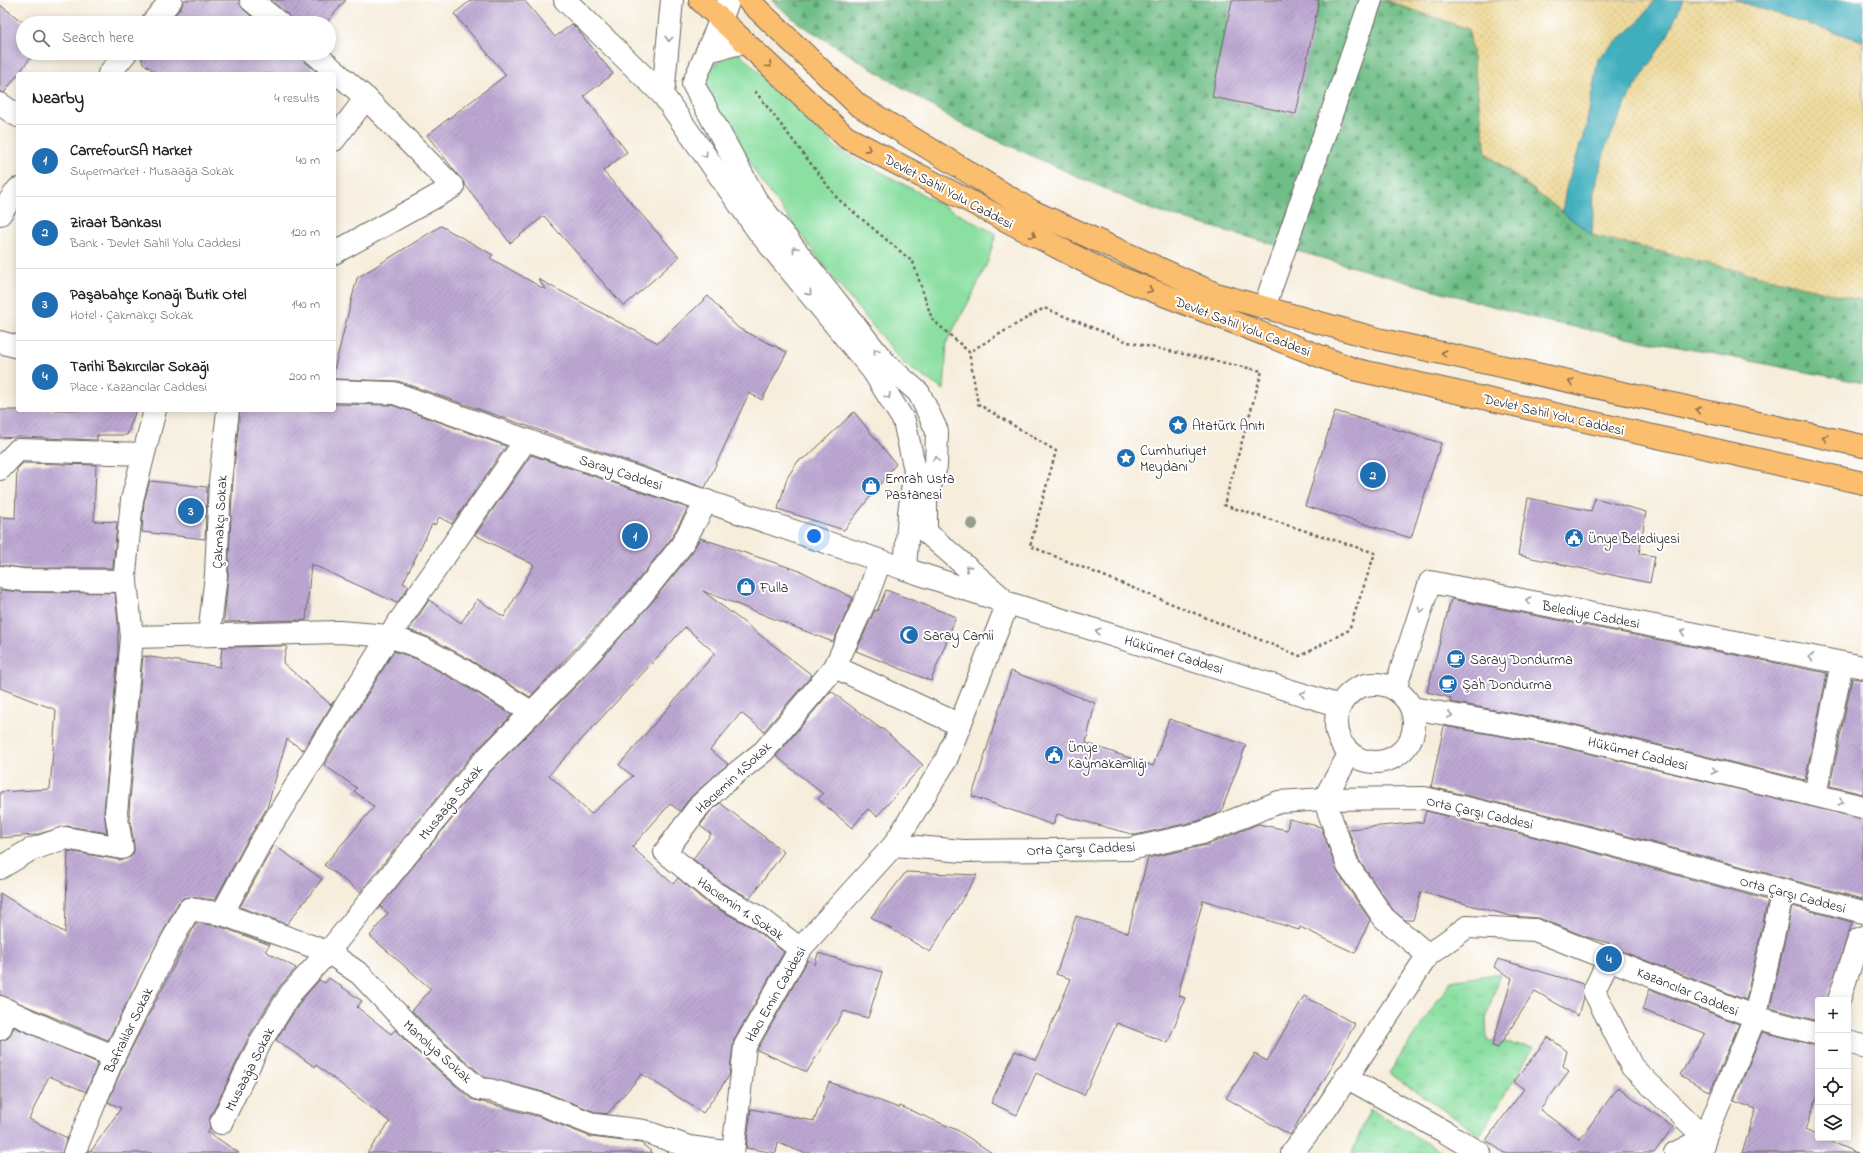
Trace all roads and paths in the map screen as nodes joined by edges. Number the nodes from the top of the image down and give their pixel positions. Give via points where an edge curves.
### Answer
1 (171, 0) edge
2 (251, 0) edge
3 (565, 0) edge
4 (672, 0) edge
5 (700, 0) edge
6 (748, 0) edge
7 (1371, 0) edge
8 (724, 10) edge
9 (158, 16) edge
10 (270, 16) edge
11 (745, 42) junction
12 (707, 51) junction
13 (120, 60) edge
14 (322, 60) edge
15 (111, 72) edge
16 (336, 72) edge
17 (336, 72) edge
18 (753, 89) dead end
19 (663, 95) junction
20 (366, 98) junction
21 (0, 104) edge
22 (16, 115) edge
23 (336, 137) edge
24 (16, 192) edge
25 (0, 214) edge
26 (336, 252) edge
27 (1264, 308) junction
28 (0, 342) edge
29 (16, 346) edge
30 (969, 352) junction
31 (336, 391) edge
32 (154, 412) edge
33 (228, 412) edge
34 (526, 440) junction
35 (1863, 446) edge
36 (143, 454) junction
37 (0, 469) edge
38 (1863, 483) edge
39 (707, 501) junction
40 (880, 560) junction
41 (905, 569) junction
42 (0, 577) edge
43 (126, 581) junction
44 (1008, 603) junction
45 (209, 635) junction
46 (389, 636) junction
47 (132, 637) junction
48 (1853, 665) edge
49 (835, 667) junction
50 (1395, 689) junction
51 (1340, 706) junction
52 (1412, 708) junction
53 (531, 712) junction
54 (960, 725) junction
55 (1350, 753) junction
56 (1815, 795) junction
57 (1324, 799) junction
58 (1863, 807) edge
59 (894, 845) junction
60 (665, 852) joint
61 (0, 868) edge
62 (1783, 891) junction
63 (189, 909) joint
64 (1863, 912) edge
65 (222, 914) junction
66 (1863, 937) edge
67 (800, 949) junction
68 (328, 952) junction
69 (1428, 956) junction
70 (1610, 959) junction
71 (1840, 997) edge
72 (2, 1015) edge
73 (1755, 1017) junction
74 (1815, 1033) edge
75 (1851, 1043) edge
76 (1863, 1046) edge
77 (114, 1056) junction
78 (1346, 1078) junction
79 (221, 1124) dead end
80 (1703, 1145) edge
81 (74, 1153) edge
82 (733, 1153) edge
83 (1292, 1153) edge
84 (1480, 1153) edge
85 (1674, 1153) edge

1 - 9 street
2 - 10 street
3 - 19 street
4 -> 19 street
5 - 8 main road, Devlet Sahil Yolu Caddesi
6 - 27 main road, Devlet Sahil Yolu Caddesi via 858,105 1032,211 1216,294
7 - 27 street
8 - 11 main road, Devlet Sahil Yolu Caddesi
8 - 12 street
11 - 12 street
11 -> 38 main road, Devlet Sahil Yolu Caddesi via 846,137 1112,275 1353,369
44 -> 12 street via 926,532 926,499 936,466 937,431 919,393 885,363 756,200 693,84
13 - 15 street
14 - 16 street
17 - 20 street
18 - 30 path via 838,199 913,262 932,320
19 -> 41 street via 758,231 872,371 904,421 915,470 908,513
20 - 23 street
20 - 26 street via 453,187
21 - 22 street
24 - 25 street
35 -> 27 main road, Devlet Sahil Yolu Caddesi via 1378,339
28 - 29 street
30 - 30 path via 978,404 1056,451 1030,546 1300,656 1349,630 1375,553 1224,505 1262,371 1128,342 1044,308
31 - 34 street, Saray Caddesi via 394,393
32 - 36 street
33 - 45 street, Çakmakçı Sokak
34 - 39 street, Saray Caddesi
34 - 46 street
36 - 37 street via 18,450
36 - 43 street via 132,500
39 - 40 street, Saray Caddesi
39 - 53 street, Musaağa Sokak via 681,546 638,600
40 - 41 street, Saray Caddesi
40 - 49 street, Hacıemin 1.Sokak via 867,597
41 - 44 street
42 - 43 street via 22,580
43 - 47 street
51 -> 44 street, Hükümet Caddesi
44 - 54 street
45 - 46 street via 340,632
45 - 47 street
46 - 53 street via 422,648
46 - 65 street via 259,845
47 - 61 street via 116,813 122,848 64,838 30,850
48 -> 50 street, Belediye Caddesi via 1430,582
48 - 56 street
49 - 54 street
49 - 60 street, Hacıemin 1.Sokak via 764,751 700,805
50 - 51 street via 1383,684 1370,684 1347,695
50 - 52 street via 1405,697
51 - 55 street via 1336,719 1337,732 1342,744
52 - 55 street via 1413,733 1408,745 1398,754 1387,760 1375,762 1362,760
52 -> 56 street, Hükümet Caddesi via 1565,735
53 - 68 street, Musaağa Sokak via 480,765
54 - 59 street via 946,760
55 - 57 street
56 -> 58 street, Hükümet Caddesi
57 - 59 street, Orta Çarşı Caddesi via 1279,802 1202,833 1130,849 963,851
57 - 62 street, Orta Çarşı Caddesi via 1424,798 1550,828
57 - 69 street via 1348,866 1384,918
59 - 67 street, Hacı Emin Caddesi
60 - 67 street, Hacıemin 1. Sokak via 715,893 760,918
62 - 64 street, Orta Çarşı Caddesi
62 - 73 street
63 - 65 street, Manolya Sokak
63 - 77 street, Bafralılar Sokak
65 - 68 street, Manolya Sokak
66 - 71 street via 1859,939
67 - 82 street, Hacı Emin Caddesi via 745,1046
68 - 79 street, Musaağa Sokak via 291,993 261,1041
68 - 82 street, Manolya Sokak via 360,974 421,1039 479,1088 544,1105 595,1125 644,1131 689,1147
69 - 70 street, Kazancılar Caddesi via 1467,927 1535,930
69 - 78 street, Kazancılar Caddesi
70 - 73 street, Kazancılar Caddesi
70 - 80 street via 1594,991 1632,1068
72 - 77 street
73 - 74 street, Kazancılar Caddesi
73 - 80 street
75 - 76 street
77 - 81 street, Bafralılar Sokak
78 - 83 street, Kazancılar Caddesi
78 - 84 street
80 - 85 street

